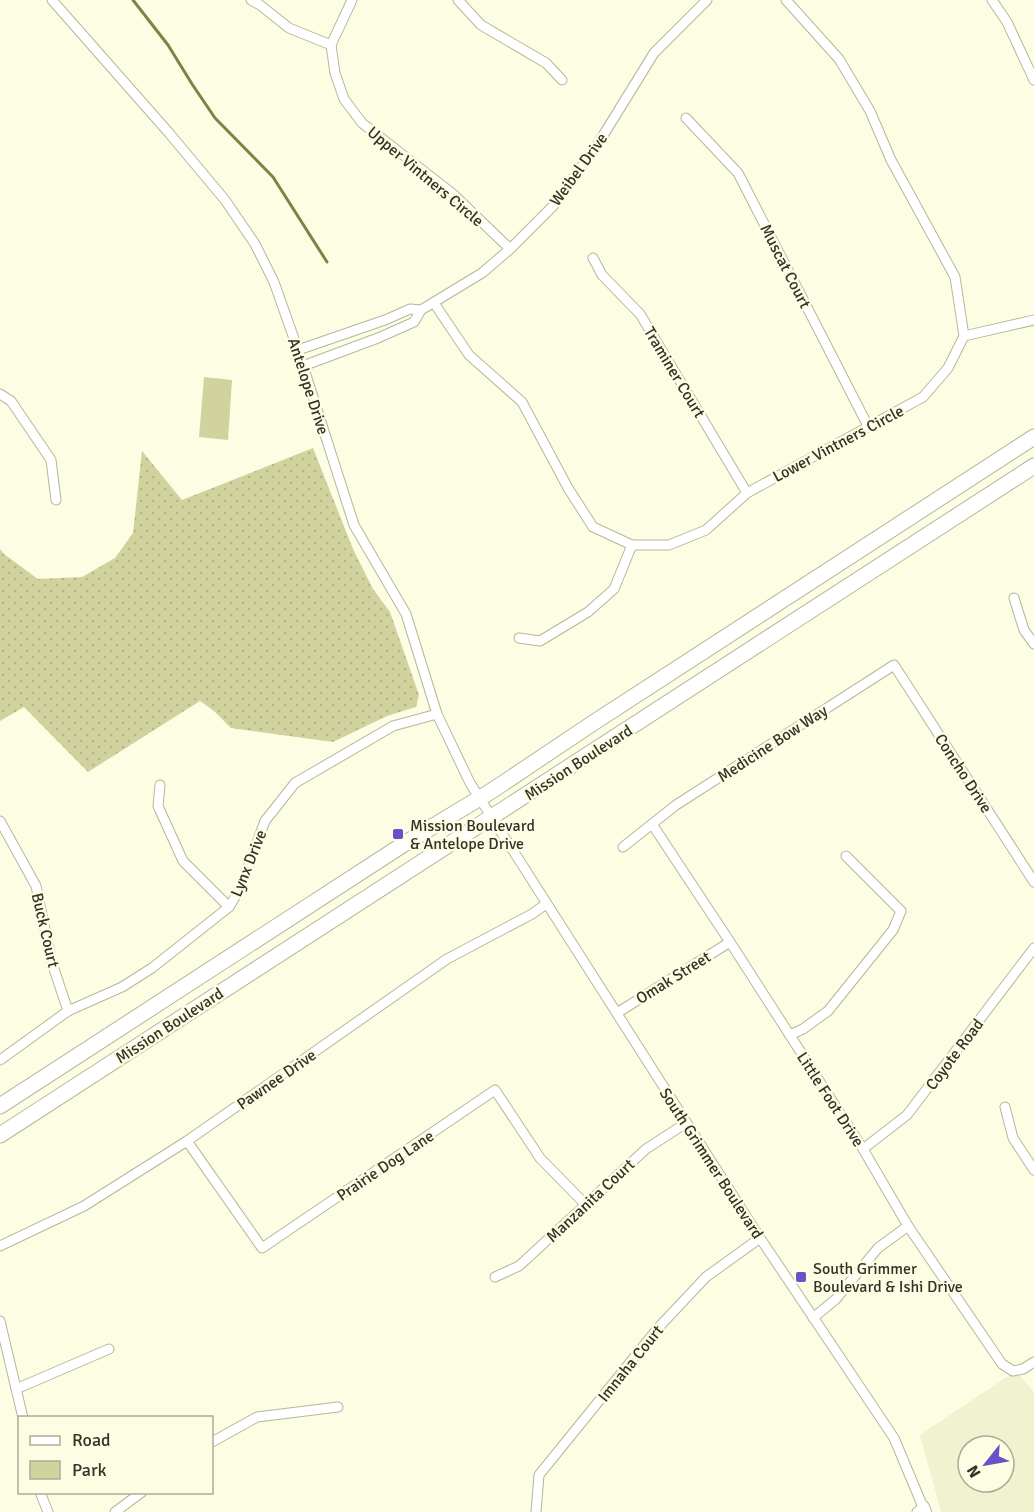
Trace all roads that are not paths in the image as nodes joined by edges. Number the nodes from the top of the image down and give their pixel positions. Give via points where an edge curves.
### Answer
1 (52, 0) edge
2 (251, 0) edge
3 (352, 0) edge
4 (458, 0) edge
5 (786, 0) edge
6 (992, 0) edge
7 (704, 1) edge
8 (331, 45) junction
9 (562, 80) dead end
10 (1034, 80) edge
11 (686, 118) dead end
12 (510, 249) junction
13 (593, 258) dead end
14 (434, 303) junction
15 (421, 310) junction
16 (1034, 320) edge
17 (964, 336) junction
18 (298, 350) junction
19 (303, 366) junction
20 (0, 394) edge
21 (868, 426) junction
22 (1034, 437) edge
23 (1034, 465) edge
24 (747, 493) junction
25 (56, 500) dead end
26 (632, 545) junction
27 (1014, 598) dead end
28 (519, 638) dead end
29 (1034, 644) edge
30 (894, 665) joint
31 (437, 714) junction
32 (160, 785) dead end
33 (480, 798) junction
34 (493, 817) junction
35 (0, 821) edge
36 (652, 824) junction
37 (622, 847) dead end
38 (846, 856) dead end
39 (1034, 882) edge
40 (546, 904) junction
41 (229, 907) junction
42 (730, 942) junction
43 (1034, 948) edge
44 (68, 1011) junction
45 (617, 1013) junction
46 (790, 1035) junction
47 (0, 1060) edge
48 (0, 1106) edge
49 (1005, 1107) dead end
50 (686, 1123) junction
51 (0, 1135) edge
52 (187, 1141) junction
53 (863, 1149) junction
54 (1034, 1170) edge
55 (585, 1203) junction
56 (908, 1226) junction
57 (760, 1238) junction
58 (0, 1246) edge
59 (495, 1277) dead end
60 (813, 1318) junction
61 (0, 1321) edge
62 (109, 1349) dead end
63 (1034, 1362) edge
64 (16, 1389) junction
65 (338, 1407) dead end
66 (23, 1416) edge
67 (213, 1441) edge
68 (41, 1494) edge
69 (139, 1494) edge
70 (922, 1510) edge
71 (48, 1512) edge
72 (115, 1512) edge
73 (536, 1512) edge

1 - 18 street, Antelope Drive via 225,200 255,244 274,282
2 - 8 street via 289,28
3 - 8 street
4 - 9 street via 481,25 546,63
5 - 17 street via 839,59 870,111 891,160 956,277
6 - 10 street via 1007,22
7 - 12 street, Weibel Drive via 654,53 596,147 553,206
8 - 12 street, Upper Vintners Circle via 335,73 345,99 362,123 453,194
11 - 21 street, Muscat Court via 738,173
12 - 14 street, Weibel Drive via 482,273
13 - 24 street, Traminer Court via 602,275 640,314
14 - 15 street, Weibel Drive
14 - 26 street, Lower Vintners Circle via 469,355 522,402 593,527
15 - 18 street, Weibel Drive via 410,309
15 - 19 street, Weibel Drive via 414,322
16 - 17 street
17 - 21 street, Lower Vintners Circle via 948,368 923,397
18 - 19 street, Antelope Drive
19 - 31 street, Antelope Drive via 354,525 406,614
20 - 25 street via 11,401 51,460
21 - 24 street, Lower Vintners Circle
22 - 33 main road, Mission Boulevard
23 - 34 main road, Mission Boulevard
24 - 26 street, Lower Vintners Circle via 706,530 669,545
26 - 28 street via 614,589 588,612 540,641
27 - 29 street via 1024,630
30 - 36 street, Medicine Bow Way
30 - 39 street, Concho Drive
31 - 33 street, Antelope Drive
31 - 41 street, Lynx Drive via 393,726 296,783 265,821 240,889
32 - 41 street via 158,806 183,861
33 - 34 street, Antelope Drive
33 - 48 main road, Mission Boulevard
34 - 40 street, South Grimmer Boulevard
34 - 51 main road, Mission Boulevard
35 - 44 street, Buck Court via 36,886 52,963
36 - 37 street, Medicine Bow Way
36 - 42 street, Little Foot Drive
38 - 46 street via 901,911 893,930 828,1011
40 - 45 street, South Grimmer Boulevard
40 - 52 street, Pawnee Drive via 447,960
41 - 44 street, Lynx Drive via 152,968 122,987
42 - 45 street, Omak Street
42 - 46 street, Little Foot Drive
43 - 53 street, Coyote Road via 907,1115
44 - 47 street, Lynx Drive
45 - 50 street, South Grimmer Boulevard
46 - 53 street, Little Foot Drive
49 - 54 street via 1013,1138
50 - 55 street, Manzanita Court via 646,1149
50 - 57 street, South Grimmer Boulevard
52 - 55 street, Prairie Dog Lane via 261,1248 495,1090 540,1158
52 - 58 street, Pawnee Drive via 84,1206
53 - 56 street, Little Foot Drive
55 - 59 street, Manzanita Court via 519,1266
56 - 60 street via 878,1248 836,1299
56 - 63 street, Little Foot Drive via 1002,1364 1013,1371
57 - 60 street, South Grimmer Boulevard
57 - 73 street, Imnaha Court via 706,1277 658,1328 539,1475
60 - 70 street, South Grimmer Boulevard via 894,1438
61 - 64 street
62 - 64 street
64 - 66 street
65 - 67 street via 257,1417
68 - 71 street
69 - 72 street

